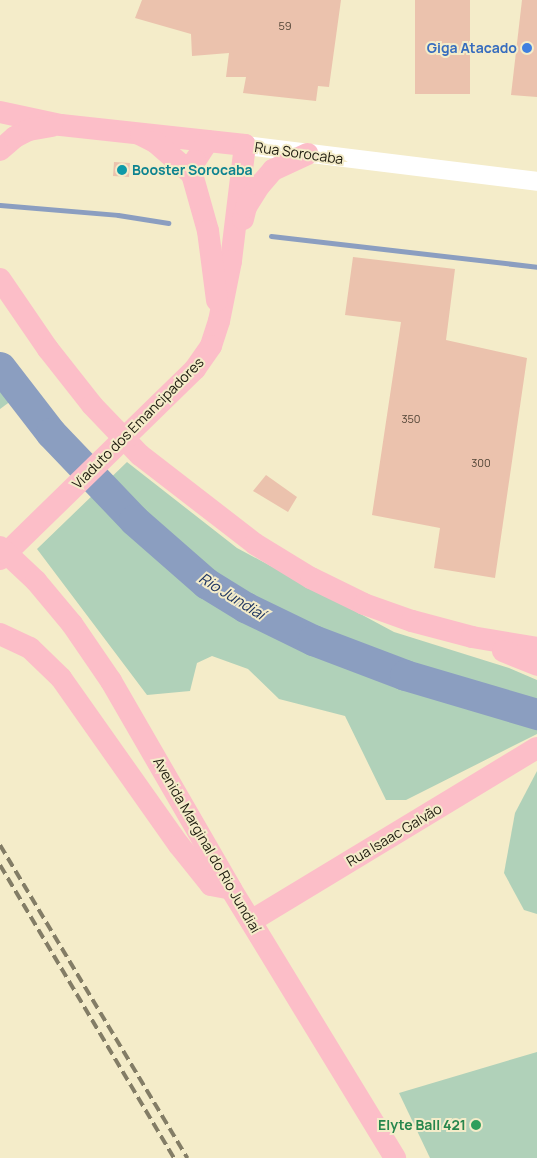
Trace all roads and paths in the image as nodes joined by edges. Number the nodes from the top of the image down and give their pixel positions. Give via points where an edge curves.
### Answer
1 (0, 112) edge
2 (61, 125) junction
3 (136, 132) junction
4 (208, 141) junction
5 (245, 145) junction
6 (0, 150) edge
7 (307, 154) junction
8 (192, 174) junction
9 (537, 181) edge
10 (231, 261) junction
11 (1, 279) edge
12 (219, 321) junction
13 (0, 547) edge
14 (0, 559) edge
15 (0, 634) edge
16 (472, 637) junction
17 (537, 648) edge
18 (537, 665) edge
19 (537, 748) edge
20 (232, 889) junction
21 (251, 921) junction
22 (395, 1158) edge

1 - 2 main road
2 - 3 main road, Rua Sorocaba
2 - 6 main road via 29,130
3 - 4 main road, Rua Sorocaba
3 - 8 main road via 155,142
4 - 5 main road, Rua Sorocaba
4 - 8 main road via 195,161
5 - 7 street, Rua Sorocaba
5 - 10 main road
7 - 9 street, Rua Sorocaba
7 - 10 main road via 273,170 260,185 246,207
8 - 12 main road via 208,231
10 - 12 main road, Viaduto dos Emancipadores
11 - 16 main road via 48,349 92,405 140,455 218,516 255,544 311,578 364,604
12 - 14 main road, Viaduto dos Emancipadores via 211,346 195,369
13 - 20 main road, Avenida Marginal do Rio Jundiaí via 36,581 72,624 111,681
15 - 20 main road via 30,648 60,678 211,885
16 - 17 main road
16 - 18 main road
19 - 21 main road, Rua Isaac Galvão
20 - 21 main road, Avenida Marginal do Rio Jundiaí
21 - 22 main road, Avenida Marginal do Rio Jundiaí

